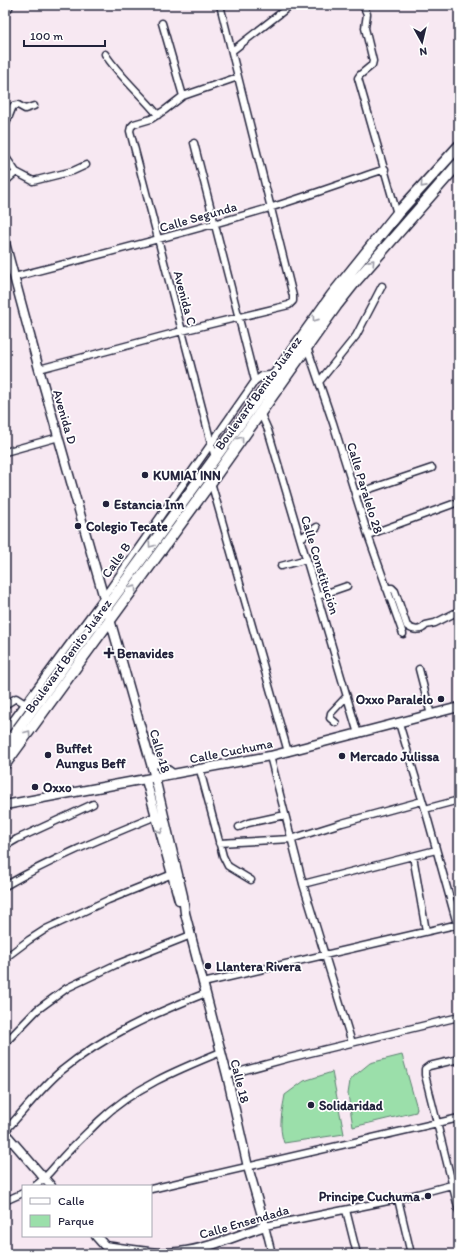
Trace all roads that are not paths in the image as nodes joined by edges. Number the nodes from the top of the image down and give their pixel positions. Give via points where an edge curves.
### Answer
1 (220, 5) edge
2 (290, 5) edge
3 (363, 5) edge
4 (162, 23) dead end
5 (232, 51) junction
6 (105, 54) dead end
7 (238, 77) junction
8 (183, 96) junction
9 (34, 106) dead end
10 (158, 115) junction
11 (5, 126) edge
12 (194, 143) dead end
13 (459, 146) edge
14 (5, 156) edge
15 (459, 163) edge
16 (86, 165) dead end
17 (385, 170) junction
18 (16, 172) junction
19 (5, 182) edge
20 (271, 207) junction
21 (397, 214) junction
22 (215, 224) junction
23 (159, 240) junction
24 (6, 248) edge
25 (14, 277) junction
26 (345, 278) junction
27 (382, 286) dead end
28 (239, 317) junction
29 (326, 321) junction
30 (182, 331) junction
31 (307, 347) junction
32 (39, 369) junction
33 (276, 374) junction
34 (255, 381) junction
35 (319, 382) junction
36 (255, 404) junction
37 (260, 413) junction
38 (59, 437) junction
39 (211, 444) junction
40 (5, 452) edge
41 (215, 457) junction
42 (432, 468) dead end
43 (219, 471) junction
44 (211, 482) junction
45 (355, 494) junction
46 (453, 504) dead end
47 (317, 527) dead end
48 (368, 535) junction
49 (301, 538) junction
50 (307, 558) junction
51 (281, 566) dead end
52 (348, 586) dead end
53 (386, 588) junction
54 (318, 596) junction
55 (105, 601) junction
56 (459, 611) edge
57 (111, 620) junction
58 (403, 634) dead end
59 (419, 669) dead end
60 (347, 696) junction
61 (5, 705) edge
62 (29, 706) junction
63 (459, 708) edge
64 (431, 715) junction
65 (399, 723) junction
66 (336, 724) dead end
67 (5, 731) edge
68 (358, 734) junction
69 (5, 747) edge
70 (288, 752) junction
71 (270, 756) junction
72 (149, 757) junction
73 (5, 764) edge
74 (200, 770) junction
75 (173, 774) junction
76 (151, 779) junction
77 (459, 800) edge
78 (422, 801) junction
79 (93, 804) dead end
80 (5, 805) edge
81 (425, 809) junction
82 (285, 814) junction
83 (156, 816) junction
84 (239, 827) dead end
85 (291, 839) junction
86 (219, 843) junction
87 (5, 846) edge
88 (436, 850) junction
89 (413, 856) junction
90 (174, 873) junction
91 (251, 880) dead end
92 (303, 884) junction
93 (5, 886) edge
94 (458, 924) edge
95 (426, 931) junction
96 (459, 932) edge
97 (191, 935) junction
98 (325, 954) junction
99 (5, 958) edge
100 (203, 982) junction
101 (206, 993) junction
102 (459, 1017) edge
103 (5, 1042) edge
104 (352, 1043) junction
105 (221, 1052) junction
106 (459, 1059) edge
107 (227, 1075) junction
108 (459, 1118) edge
109 (438, 1123) junction
110 (5, 1132) edge
111 (248, 1167) junction
112 (44, 1178) junction
113 (459, 1184) edge
114 (36, 1185) edge
115 (50, 1185) edge
116 (452, 1186) junction
117 (152, 1189) edge
118 (22, 1194) edge
119 (398, 1199) junction
120 (5, 1202) edge
121 (346, 1210) junction
122 (459, 1211) edge
123 (265, 1226) junction
124 (97, 1237) edge
125 (105, 1246) junction
126 (176, 1253) edge
127 (112, 1254) edge
128 (272, 1254) edge
129 (357, 1254) edge
130 (411, 1254) edge

1 - 5 street
2 - 5 street
3 - 17 street via 367,14 365,28 373,60 372,65 358,78
4 - 8 street
5 - 7 street
6 - 10 street via 116,70
7 - 8 street
7 - 20 street
8 - 10 street
9 - 11 street via 25,109 18,105 13,106
10 - 23 street, Avenida C via 134,124 130,131
12 - 22 street
13 -> 21 main road, Boulevard Benito Juárez
14 - 18 street
29 -> 15 main road, Boulevard Benito Juárez via 355,282
16 - 18 street via 36,182
17 - 20 street, Calle Segunda
17 - 21 street
18 - 19 street
20 - 22 street, Calle Segunda
20 - 28 street via 293,301 289,305
21 - 26 main road, Boulevard Benito Juárez
22 - 23 street, Calle Segunda
22 - 28 street
23 - 25 street, Calle Segunda
23 - 30 street, Avenida C
24 - 25 street, Avenida D
25 - 32 street, Avenida D
26 - 29 main road via 347,283 330,307
26 -> 33 main road, Boulevard Benito Juárez
27 - 35 street via 356,336
28 - 30 street
28 - 34 street
29 - 31 main road, Boulevard Benito Juárez
30 - 32 street
30 - 39 street, Avenida C
31 - 35 street, Calle Paralelo 28
31 - 37 main road, Boulevard Benito Juárez
32 - 38 street, Avenida D
33 - 34 street via 262,376
33 - 36 main road, Boulevard Benito Juárez
34 - 39 street, Calle B
35 - 45 street, Calle Paralelo 28
36 - 37 street, Calle Constitución
36 - 41 main road, Boulevard Benito Juárez
43 -> 37 main road, Boulevard Benito Juárez
37 - 49 street, Calle Constitución via 268,430
38 - 40 street
38 - 55 street, Avenida D
39 - 41 street, Avenida C
39 - 55 street, Calle B
41 - 43 street, Avenida C
41 -> 55 main road, Boulevard Benito Juárez
42 - 45 street
43 - 44 main road, Boulevard Benito Juárez
57 -> 44 main road, Boulevard Benito Juárez
44 - 70 street
45 - 48 street, Calle Paralelo 28
46 - 48 street
47 - 49 street
48 - 53 street, Calle Paralelo 28
49 - 50 street, Calle Constitución
50 - 51 street
50 - 54 street, Calle Constitución
52 - 54 street
53 - 56 street via 395,591 411,629 422,629 426,624 435,623
53 - 58 street, Calle Paralelo 28
54 - 60 street, Calle Constitución
55 - 57 street, Calle 18
55 - 62 main road, Boulevard Benito Juárez
57 - 72 street, Calle 18
73 -> 57 main road, Boulevard Benito Juárez
59 - 64 street
60 - 66 street via 331,713 330,718
60 - 68 street, Calle Constitución
61 - 62 street via 16,698
62 - 67 street
62 - 69 main road, Boulevard Benito Juárez
63 - 64 street, Calle Cuchuma
64 - 65 street, Calle Cuchuma
65 - 68 street, Calle Cuchuma
65 - 78 street
68 - 70 street, Calle Cuchuma
70 - 71 street, Calle Cuchuma
71 - 74 street, Calle Cuchuma
71 - 82 street
72 - 75 street
72 - 76 street, Calle 18
74 - 75 street, Calle Cuchuma
74 - 86 street
75 - 76 street, Calle Cuchuma
76 - 80 street, Calle Cuchuma
76 - 83 street, Calle 18
76 - 90 street, Calle 18
77 - 81 street
78 - 81 street
78 - 85 street
79 - 87 street
81 - 88 street
82 - 84 street
82 - 85 street
83 -> 90 street, Calle 18
83 - 93 street via 64,856
85 - 86 street
85 - 92 street
86 - 91 street via 228,866
88 - 89 street
88 - 94 street
89 - 92 street
89 - 95 street
90 - 97 street, Calle 18 via 183,896
90 - 99 street via 46,929
92 - 98 street
94 - 95 street
94 - 96 street
95 - 98 street
97 - 100 street, Calle 18
97 - 103 street via 115,965 67,988 37,1010
98 - 100 street
98 - 104 street
100 - 101 street, Calle 18
101 - 105 street, Calle 18
101 - 110 street via 131,1025 92,1047 60,1072
102 - 104 street
104 - 107 street
105 - 107 street, Calle 18
105 - 112 street via 166,1076 126,1099 100,1120
106 - 109 street via 425,1069
107 - 111 street, Calle 18
108 - 109 street
109 - 111 street
109 - 116 street
110 - 112 street
111 - 117 street
111 - 123 street, Calle 18
112 - 114 street
112 - 115 street
113 - 116 street, Calle Ensendada
116 - 119 street, Calle Ensendada
116 - 122 street
118 - 120 street
119 - 121 street, Calle Ensendada
119 - 130 street
121 - 123 street, Calle Ensendada
121 - 129 street
123 - 126 street, Calle Ensendada via 214,1244
123 - 128 street, Calle 18
124 - 125 street
125 - 126 street, Calle Ensendada
125 - 127 street

